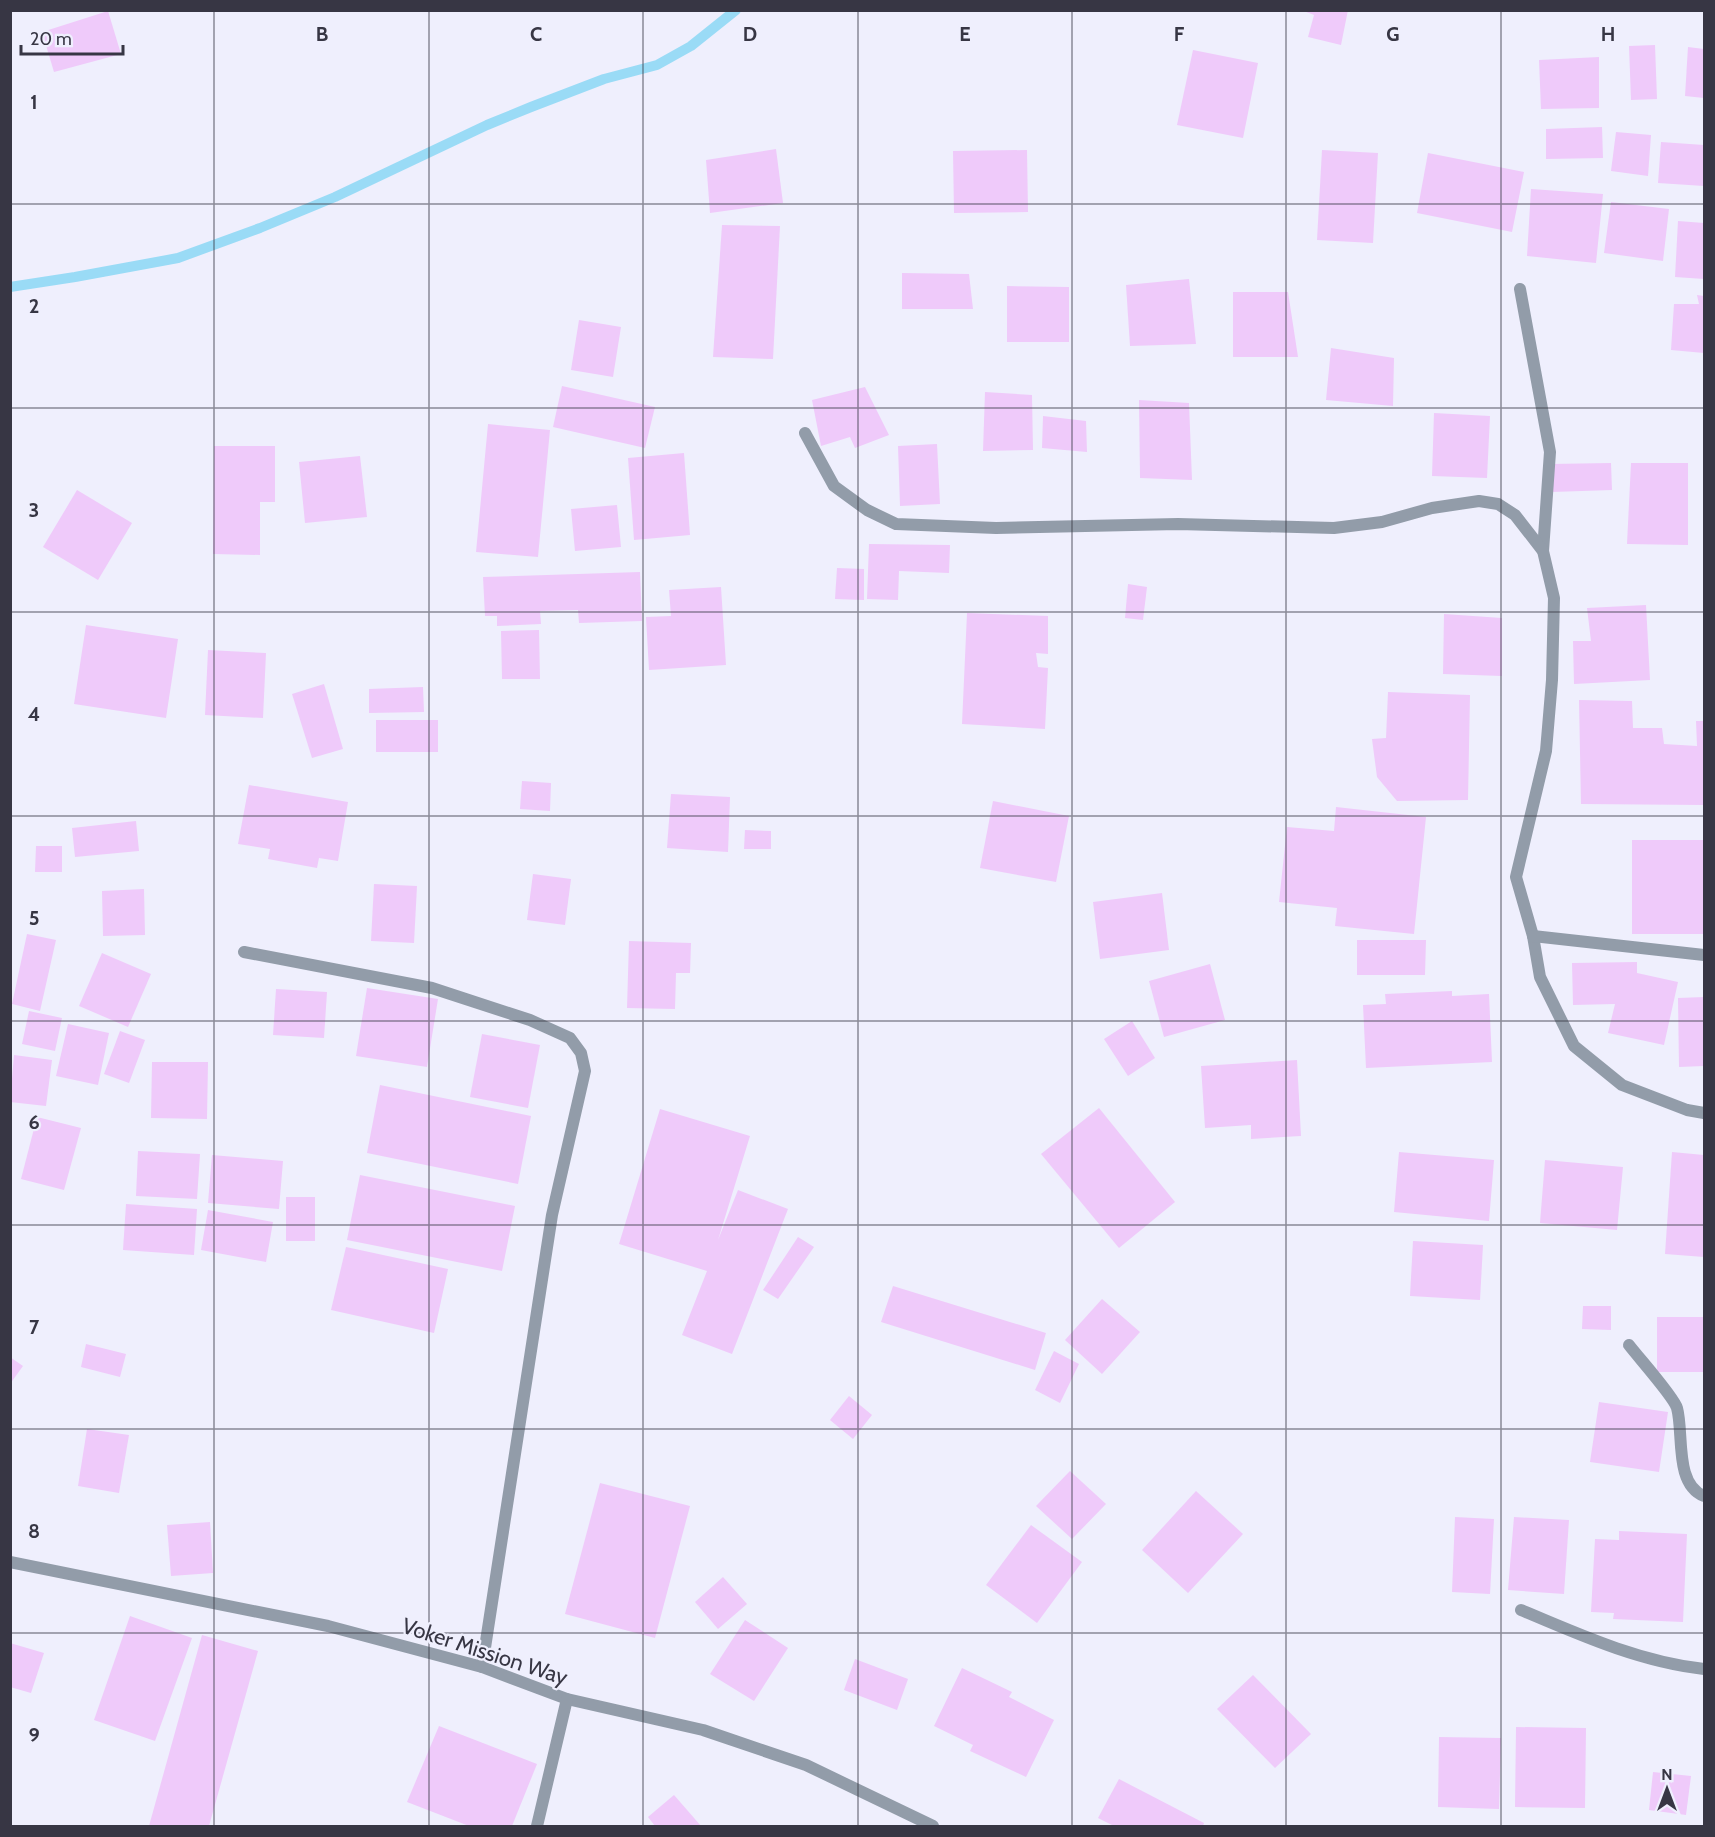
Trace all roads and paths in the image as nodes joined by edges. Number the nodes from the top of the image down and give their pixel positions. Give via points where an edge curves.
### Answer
1 (1520, 289) dead end
2 (805, 433) dead end
3 (1543, 551) junction
4 (1533, 936) junction
5 (244, 952) dead end
6 (1704, 955) edge
7 (1704, 1113) edge
8 (1629, 1345) dead end
9 (1704, 1496) edge
10 (10, 1562) edge
11 (1521, 1610) dead end
12 (482, 1667) junction
13 (1704, 1669) edge
14 (567, 1699) junction
15 (537, 1827) edge
16 (933, 1827) edge

1 - 3 street via 1550,452
2 - 3 street via 834,486 867,510 896,524 996,528 1334,528 1479,501 1498,504 1515,515
3 - 4 street via 1554,598 1552,680 1546,751 1516,877
4 - 6 street
4 - 7 street via 1540,976 1574,1046 1622,1085
5 - 12 street via 432,988 530,1020 570,1038 580,1053 585,1071 552,1215
8 - 9 street via 1676,1406 1684,1471 1697,1493
10 - 12 street, Voker Mission Way via 328,1626
11 - 13 street via 1594,1641 1644,1657
12 - 14 street, Voker Mission Way
14 - 15 street
14 - 16 street, Voker Mission Way via 703,1730 806,1765

